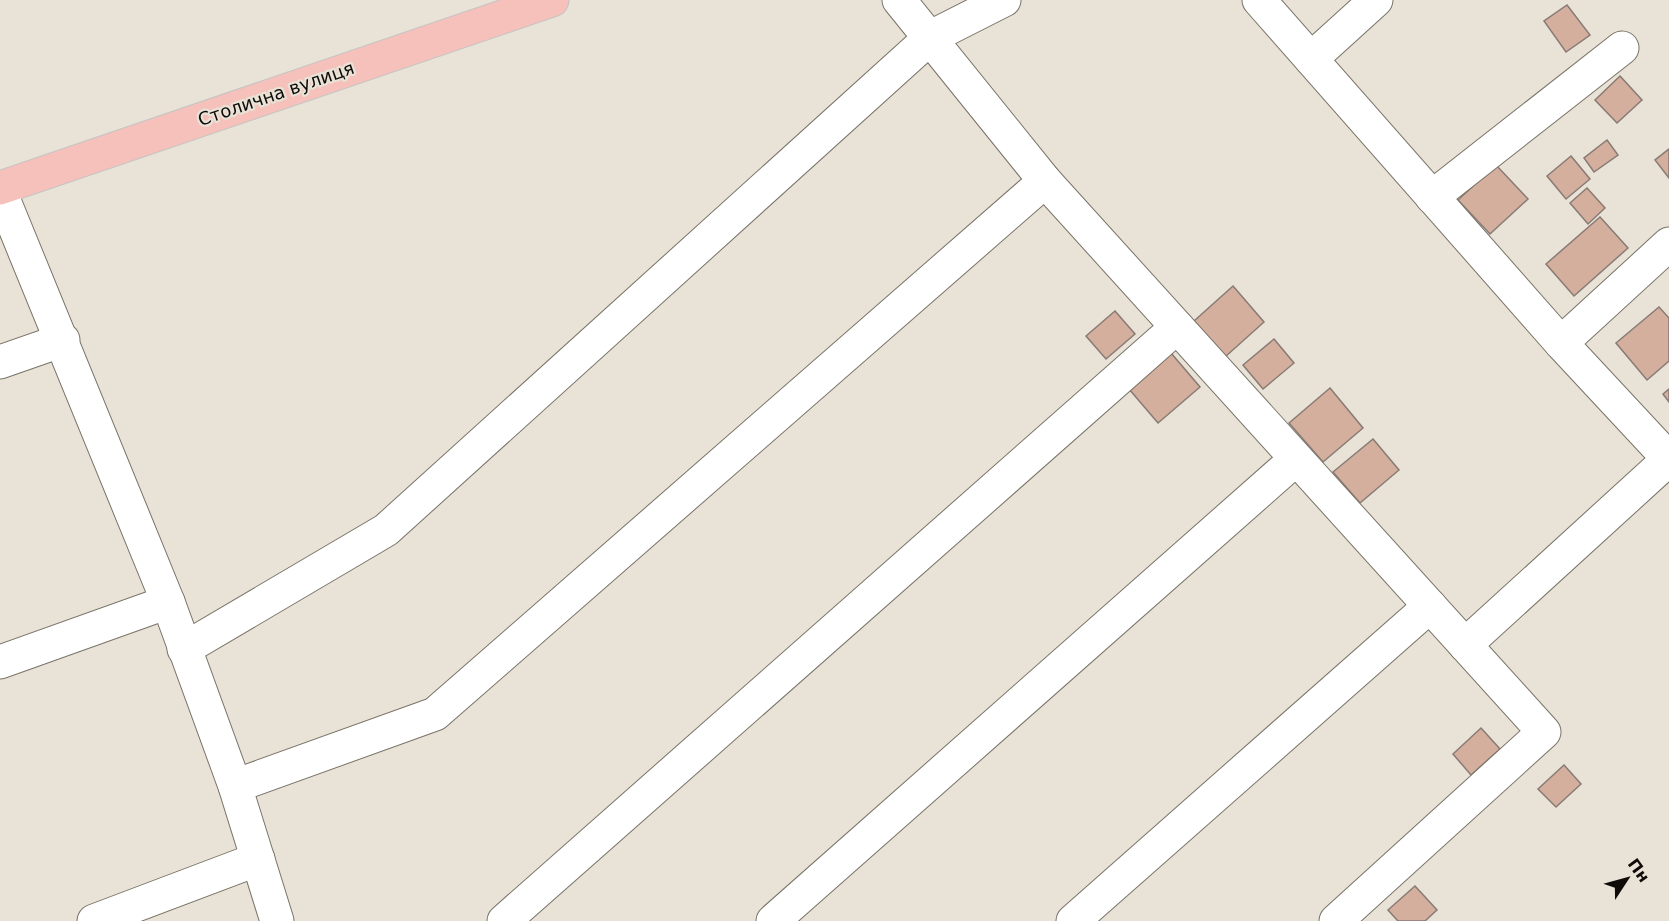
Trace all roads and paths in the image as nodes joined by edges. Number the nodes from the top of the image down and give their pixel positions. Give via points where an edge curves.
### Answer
1 (552, 0) edge
2 (899, 0) edge
3 (1004, 0) edge
4 (1259, 0) edge
5 (1376, 0) edge
6 (931, 37) junction
7 (1622, 48) dead end
8 (1311, 59) junction
9 (1045, 181) junction
10 (0, 189) edge
11 (1432, 197) junction
12 (1669, 244) edge
13 (1178, 327) junction
14 (63, 339) junction
15 (1561, 343) junction
16 (0, 362) edge
17 (1296, 459) junction
18 (1669, 459) edge
19 (168, 602) junction
20 (1430, 606) junction
21 (1465, 645) junction
22 (184, 649) junction
23 (0, 662) edge
24 (235, 786) junction
25 (258, 859) junction
26 (94, 921) edge
27 (277, 921) edge
28 (504, 921) edge
29 (773, 921) edge
30 (1073, 921) edge
31 (1336, 921) edge

1 - 10 main road, Столична вулиця
2 - 6 street
3 - 6 street
4 - 8 street
5 - 8 street
6 - 9 street
6 - 22 street via 386,530
7 - 11 street
8 - 11 street
9 - 13 street
9 - 24 street via 435,714
10 - 14 street via 39,291
11 - 15 street
12 - 15 street
13 - 17 street
13 - 28 street
14 - 16 street
14 - 19 street
15 - 18 street
17 - 20 street
17 - 29 street
18 - 21 street
19 - 22 street
19 - 23 street
20 - 21 street
20 - 30 street
21 - 31 street via 1544,732
22 - 24 street
24 - 25 street
25 - 26 street
25 - 27 street

